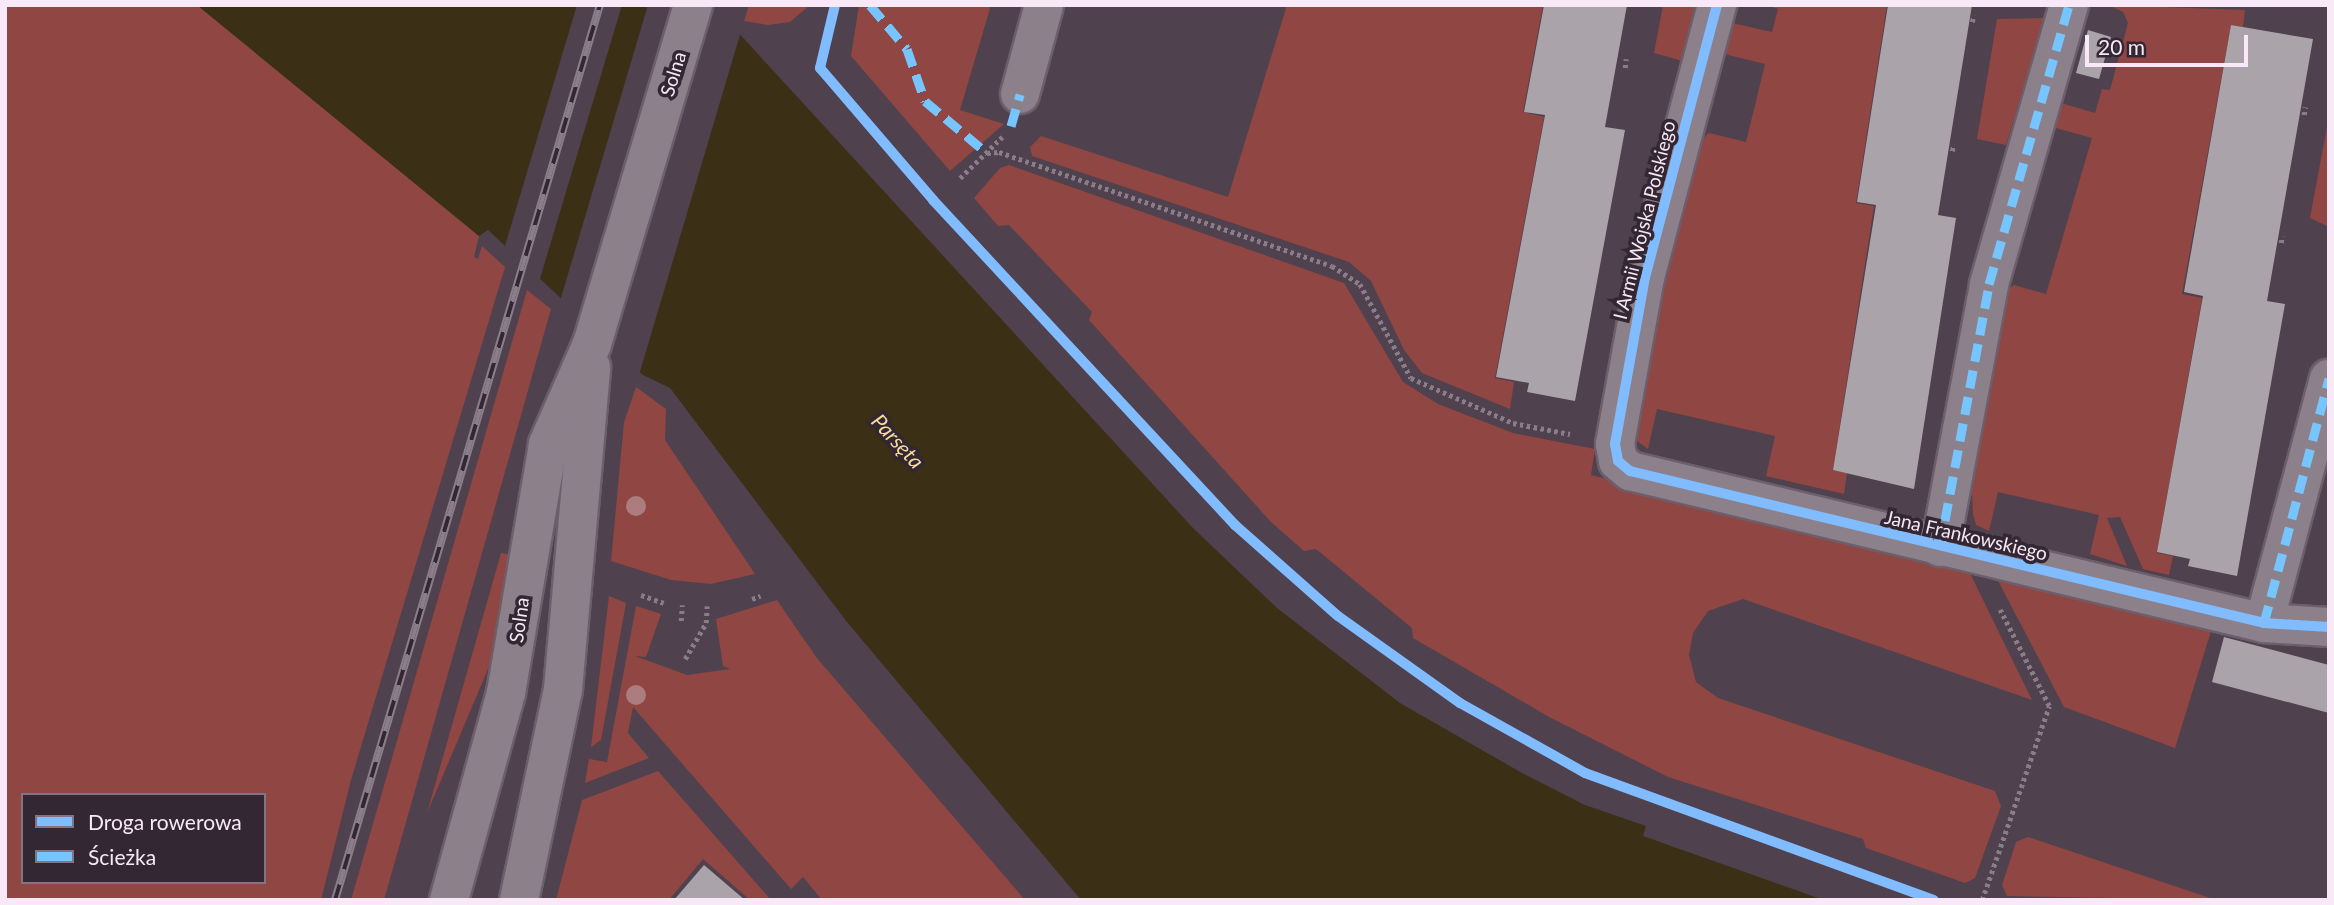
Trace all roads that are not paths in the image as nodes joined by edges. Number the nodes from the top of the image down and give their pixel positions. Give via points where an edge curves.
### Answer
1 (693, 5) edge
2 (1044, 5) edge
3 (1717, 5) edge
4 (2069, 5) edge
5 (1020, 93) dead end
6 (592, 344) junction
7 (2329, 378) edge
8 (1615, 444) joint
9 (1955, 550) junction
10 (2264, 623) junction
11 (2329, 627) edge
12 (449, 900) edge
13 (519, 900) edge

1 - 6 street, Solna
2 - 5 street
3 - 8 street, I Armii Wojska Polskiego via 1644,277
4 - 9 street via 1989,284
6 - 12 street, Solna via 548,444 506,693
6 - 13 street, Solna via 563,690
7 - 10 street
8 - 9 street, Jana Frankowskiego via 1618,461 1630,471
9 - 10 street, Jana Frankowskiego
10 - 11 street, Jana Frankowskiego

